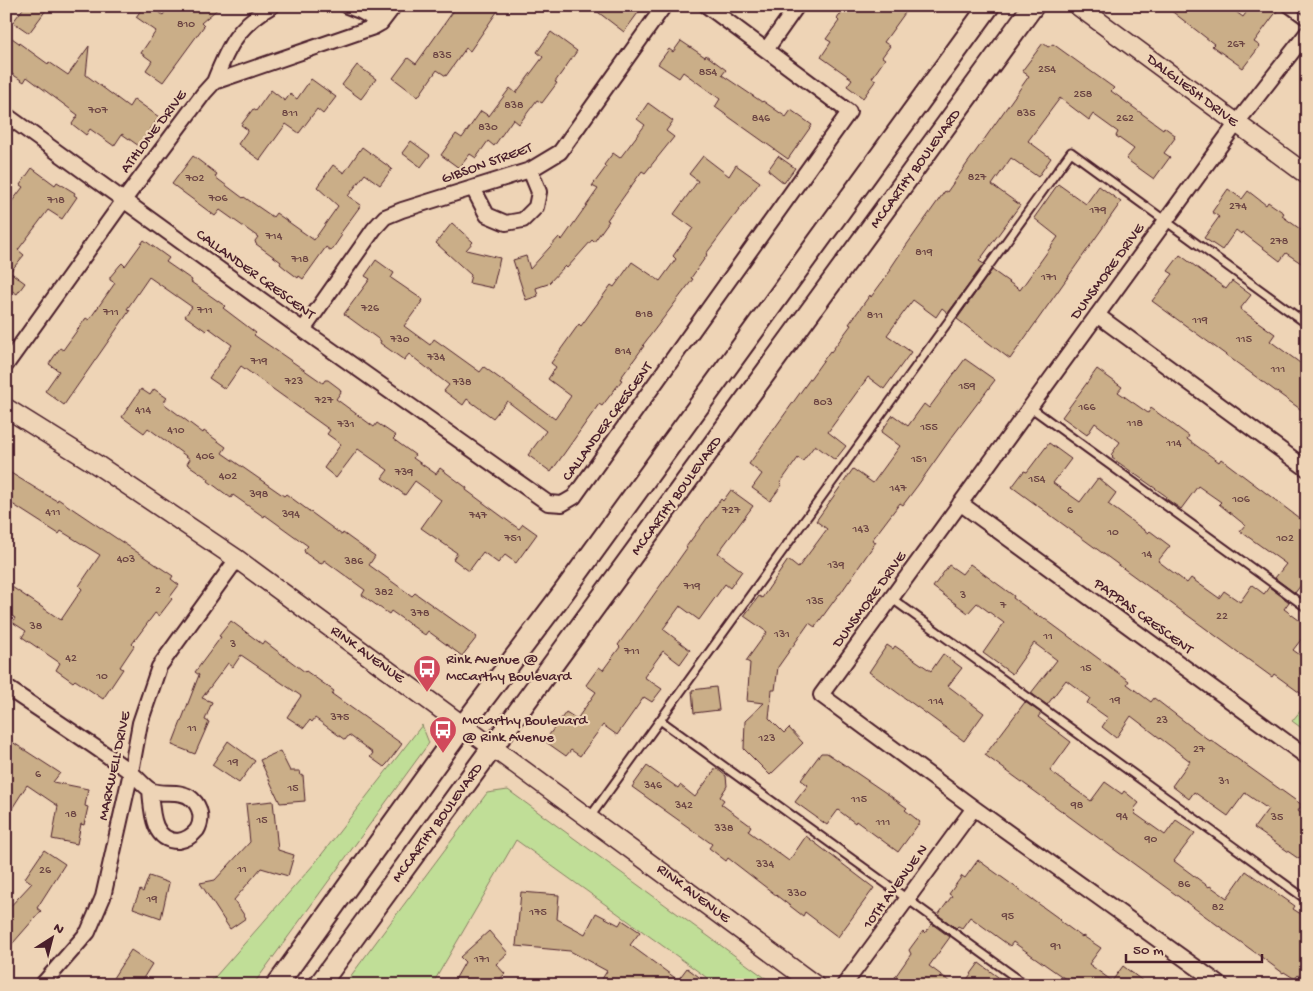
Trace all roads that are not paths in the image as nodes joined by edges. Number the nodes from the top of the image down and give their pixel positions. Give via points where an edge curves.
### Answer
1 (272, 6) edge
2 (347, 6) edge
3 (394, 6) edge
4 (664, 6) edge
5 (707, 6) edge
6 (797, 6) edge
7 (988, 6) edge
8 (1033, 6) edge
9 (1078, 6) edge
10 (1285, 6) edge
11 (1307, 22) edge
12 (381, 23) junction
13 (1307, 33) edge
14 (766, 50) junction
15 (214, 82) junction
16 (6, 115) edge
17 (1236, 124) junction
18 (530, 170) junction
19 (1307, 176) edge
20 (473, 188) junction
21 (124, 200) junction
22 (1166, 221) junction
23 (1097, 315) junction
24 (1307, 324) edge
25 (303, 330) junction
26 (6, 365) edge
27 (1030, 407) junction
28 (6, 408) edge
29 (1307, 469) edge
30 (960, 503) junction
31 (237, 559) junction
32 (891, 598) junction
33 (1307, 608) edge
34 (6, 687) edge
35 (660, 720) junction
36 (464, 726) junction
37 (493, 747) junction
38 (1307, 758) edge
39 (131, 772) junction
40 (150, 790) dead end
41 (974, 808) junction
42 (590, 818) junction
43 (907, 899) junction
44 (1307, 900) edge
45 (42, 985) edge
46 (277, 985) edge
47 (319, 985) edge
48 (816, 985) edge
49 (844, 985) edge
50 (1026, 985) edge
51 (1221, 985) edge

1 - 15 street via 242,28 227,50
2 - 12 street
3 - 12 street
4 - 18 street, GIBSON STREET via 560,152
5 - 14 street, CALLANDER CRESCENT
6 - 14 street
7 - 36 main road
8 - 37 main road, MCCARTHY BOULEVARD
9 - 17 street, DALGLIESH DRIVE
10 - 11 lane
12 - 15 street
13 - 17 street, DUNSMORE DRIVE
14 - 25 street, CALLANDER CRESCENT via 849,112 574,497 562,504 548,503
15 - 21 street, ATHLONE DRIVE
16 - 21 street, CALLANDER CRESCENT
17 - 19 street, DALGLIESH DRIVE
17 - 22 street, DUNSMORE DRIVE
18 - 20 street, GIBSON STREET
18 - 20 street via 539,192 536,207 523,220 506,224 486,214
20 - 25 street, GIBSON STREET via 385,217
21 - 25 street, CALLANDER CRESCENT
21 - 26 street, ATHLONE DRIVE
22 - 23 street, DUNSMORE DRIVE
22 - 24 lane
22 - 35 lane via 1071,152
23 - 27 street, DUNSMORE DRIVE
23 - 29 street
27 - 30 street, DUNSMORE DRIVE
27 - 33 lane
28 - 31 street, RINK AVENUE
30 - 32 street, DUNSMORE DRIVE
30 - 38 street, PAPPAS CRESCENT
31 - 36 street, RINK AVENUE
31 - 39 street, MARKWELL DRIVE via 159,667 140,723
32 - 41 street, DUNSMORE DRIVE via 821,695
32 - 44 lane
34 - 39 street
35 - 42 lane
35 - 43 lane
36 - 37 street, RINK AVENUE
36 - 46 main road
37 - 42 street, RINK AVENUE
37 - 47 main road, MCCARTHY BOULEVARD
39 - 40 street
39 - 45 street, MARKWELL DRIVE via 103,897 88,932
41 - 43 street, 10TH AVENUE N
41 - 51 street, DUNSMORE DRIVE
42 - 48 street, RINK AVENUE
43 - 49 street, 10TH AVENUE N
43 - 50 lane

